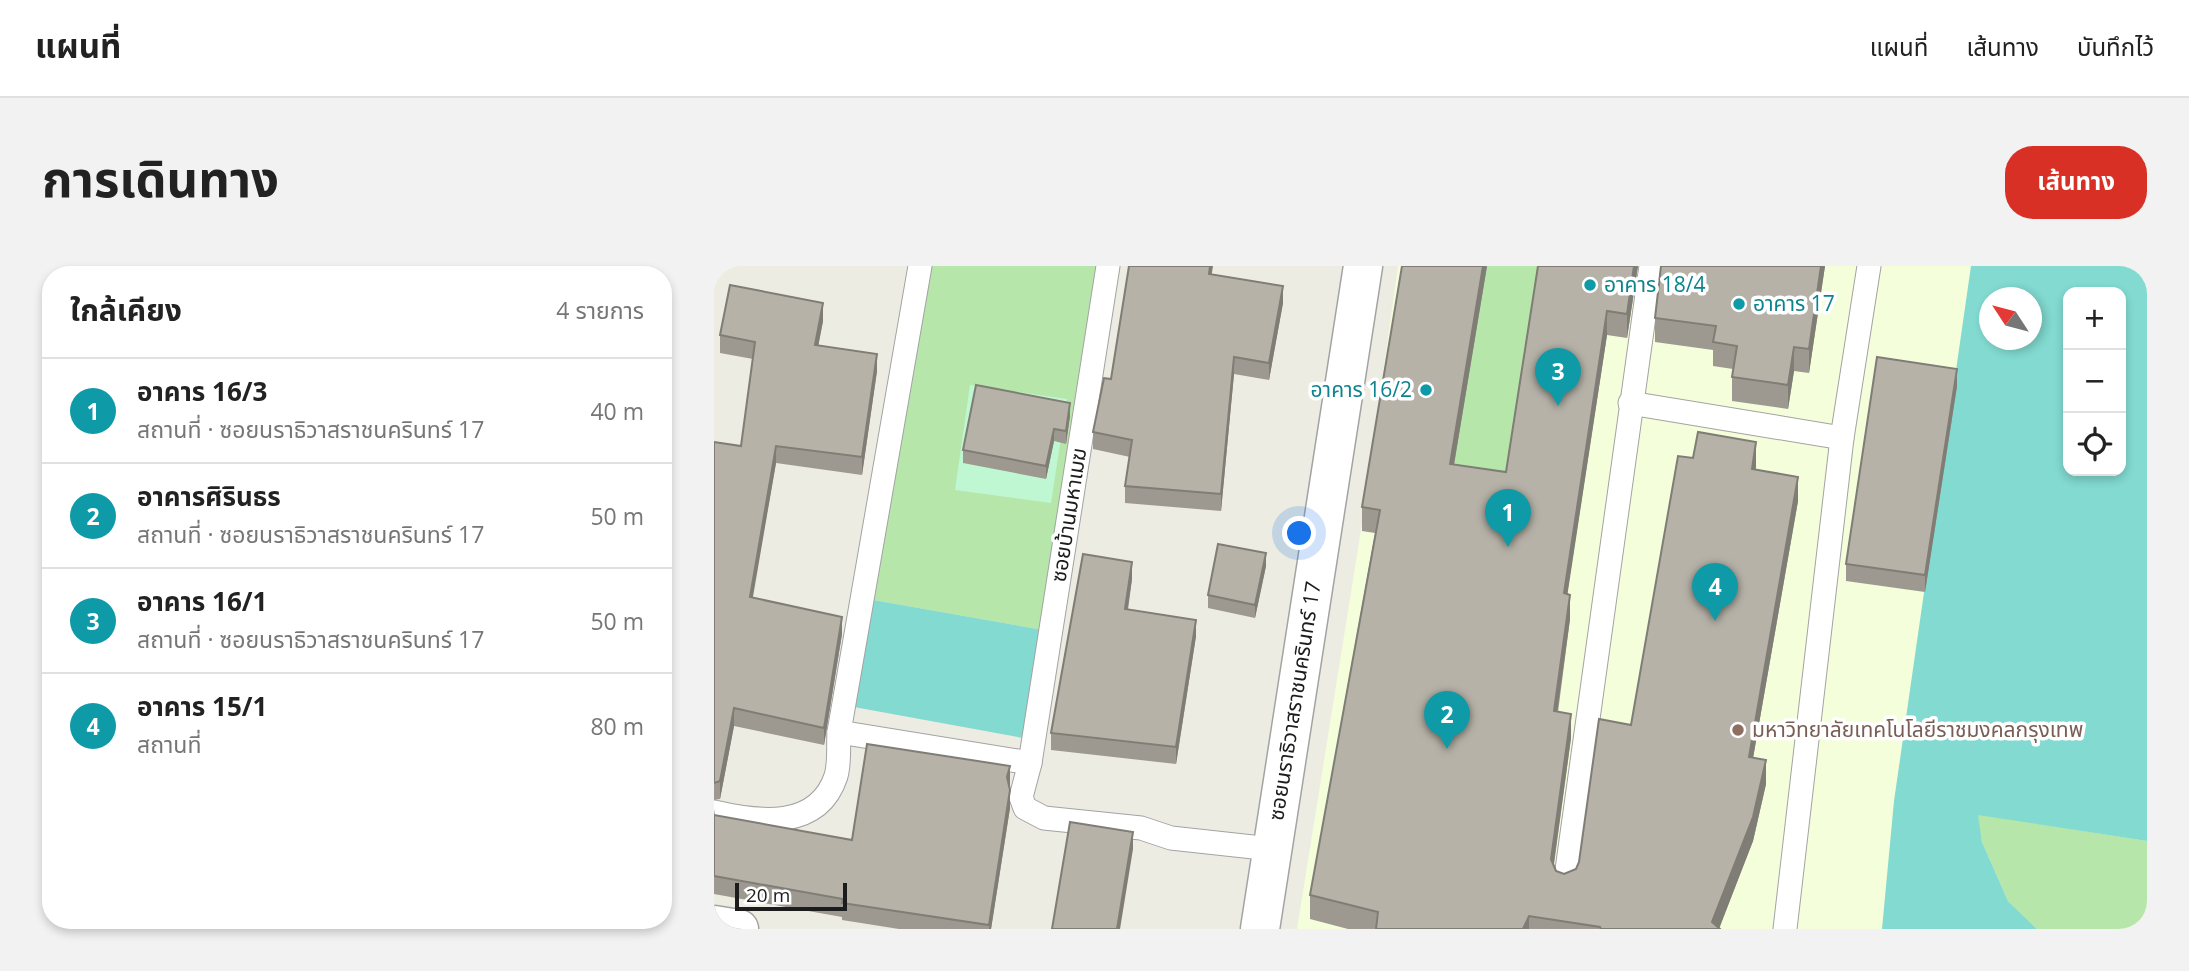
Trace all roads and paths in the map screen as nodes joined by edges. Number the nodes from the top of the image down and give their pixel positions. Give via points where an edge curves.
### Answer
1 (920, 266) edge
2 (1108, 266) edge
3 (1363, 266) edge
4 (1651, 266) edge
5 (1869, 266) edge
6 (1630, 403) junction
7 (1842, 438) junction
8 (839, 733) junction
9 (1030, 763) junction
10 (714, 812) edge
11 (1272, 849) junction
12 (1565, 884) edge
13 (714, 925) edge
14 (739, 929) edge
15 (1260, 929) edge
16 (1785, 929) edge

1 - 8 lane
2 - 9 lane, ซอยบ้านมหาเมฆ
3 - 11 street, ซอยนราธิวาสราชนครินทร์ 17
4 - 6 lane
5 - 7 lane
6 - 7 lane
6 - 12 lane
7 - 16 lane
8 - 9 lane
8 - 10 lane via 836,776 819,803 789,820 747,820
9 - 11 lane, ซอยบ้านมหาเมฆ via 1021,797 1025,808 1044,818
11 - 15 street, ซอยนราธิวาสราชนครินทร์ 17
13 - 14 street

